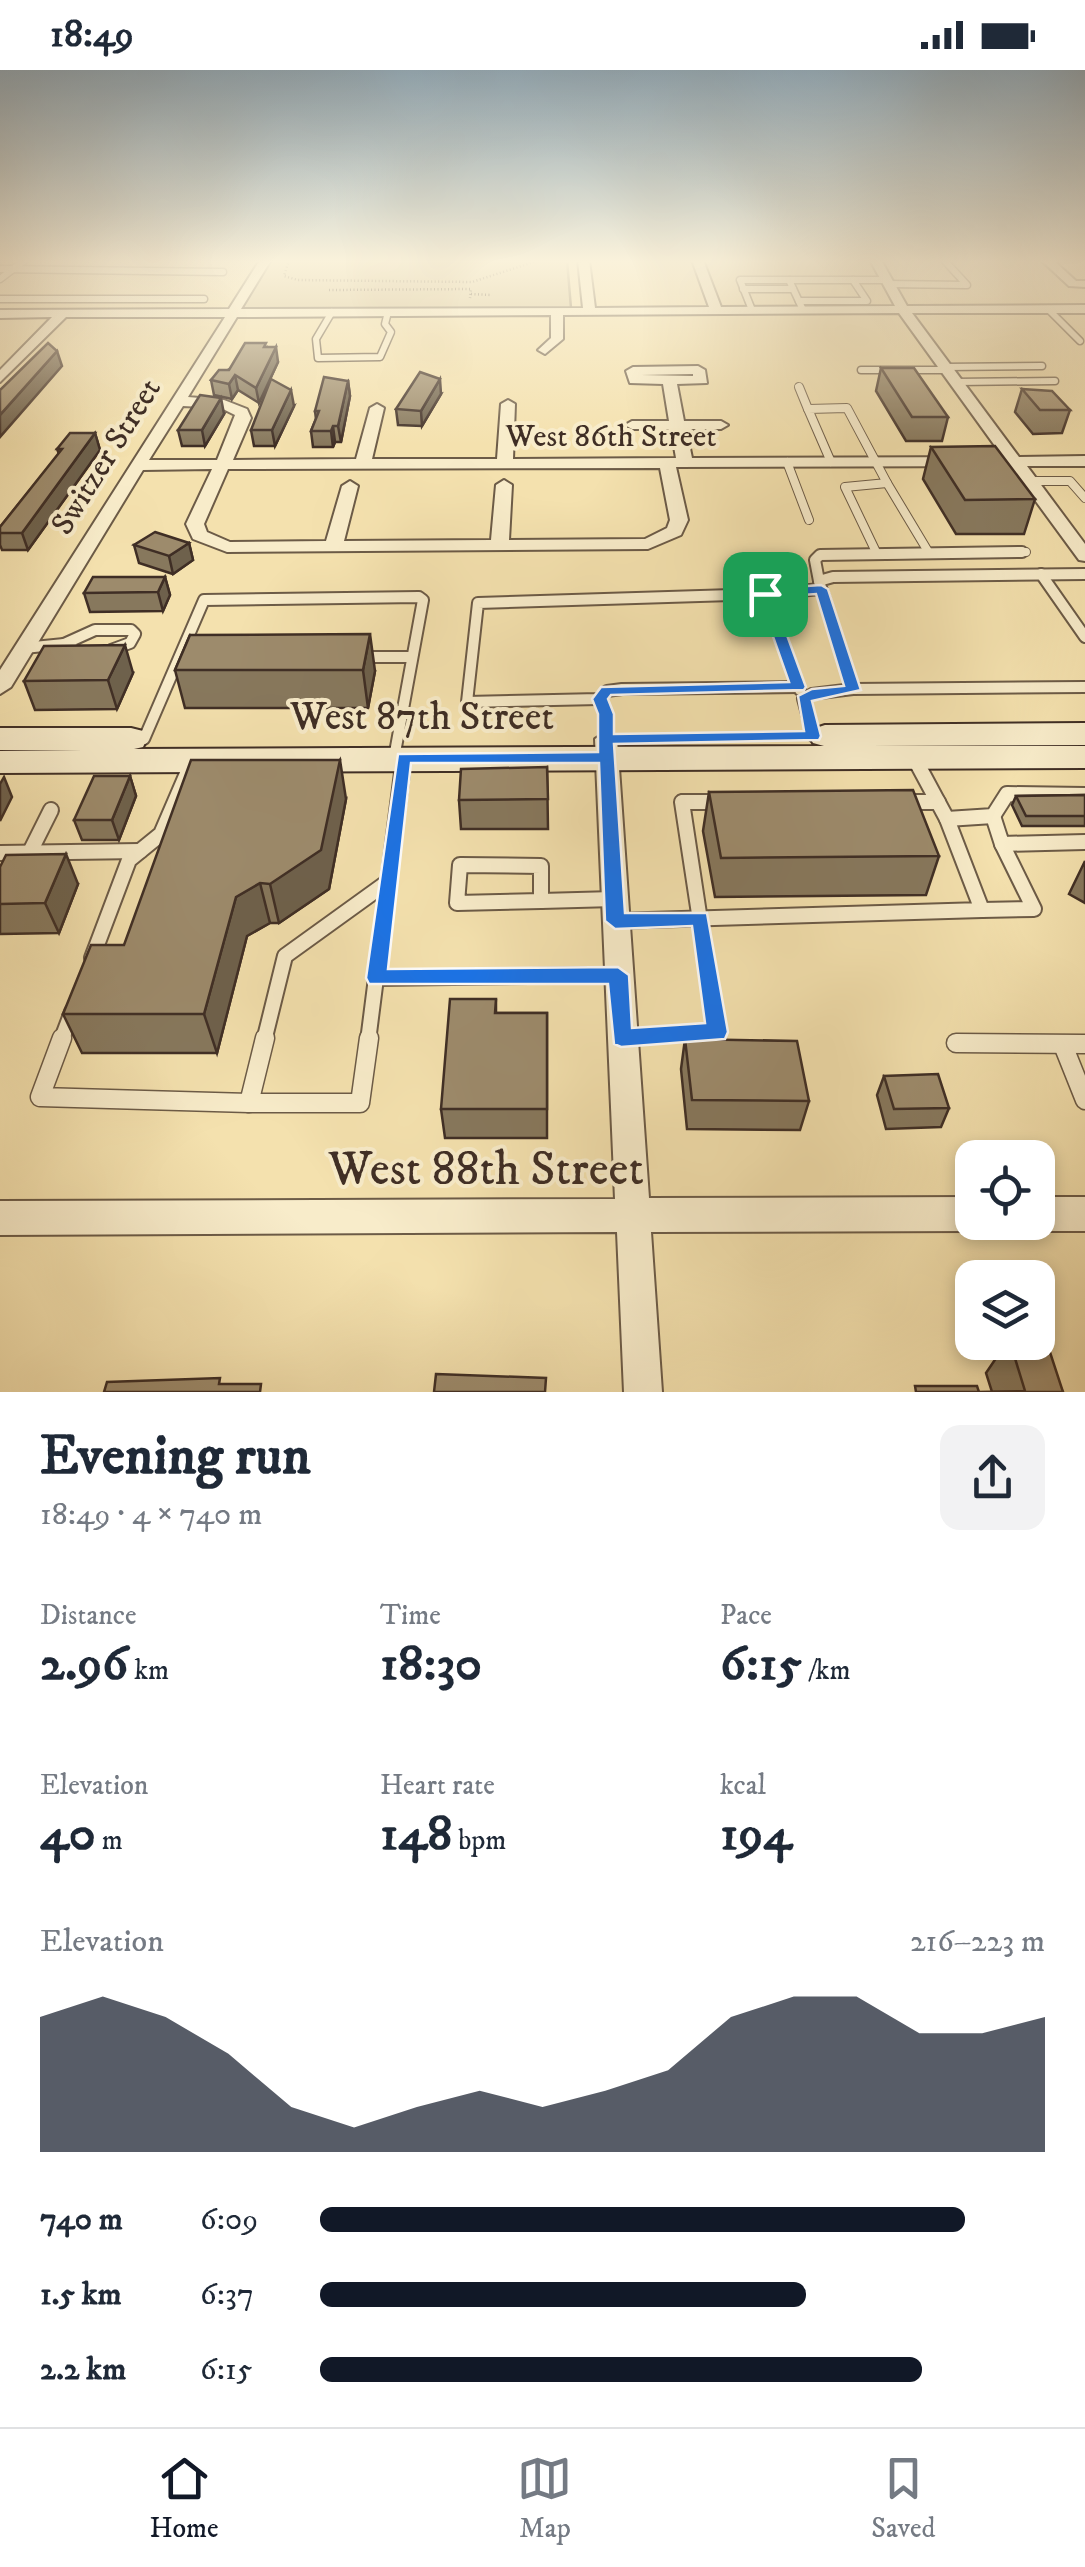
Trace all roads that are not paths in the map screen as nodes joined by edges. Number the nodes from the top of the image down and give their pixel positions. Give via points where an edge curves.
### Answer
1 (55, 322) edge
2 (226, 322) edge
3 (325, 322) edge
4 (386, 322) edge
5 (557, 322) edge
6 (912, 322) edge
7 (1060, 322) edge
8 (1080, 341) dead end
9 (546, 350) dead end
10 (1042, 366) dead end
11 (860, 370) dead end
12 (950, 373) junction
13 (0, 378) edge
14 (669, 381) dead end
15 (1054, 381) dead end
16 (799, 387) dead end
17 (177, 400) junction
18 (508, 404) dead end
19 (376, 408) dead end
20 (808, 408) junction
21 (678, 425) junction
22 (721, 425) dead end
23 (632, 426) dead end
24 (1085, 460) edge
25 (1015, 461) junction
26 (504, 462) junction
27 (788, 462) junction
28 (831, 462) junction
29 (876, 462) junction
30 (364, 463) junction
31 (676, 463) junction
32 (222, 464) junction
33 (138, 466) junction
34 (1070, 480) junction
35 (1085, 480) edge
36 (1030, 481) junction
37 (887, 483) junction
38 (504, 485) dead end
39 (350, 486) dead end
40 (1085, 498) edge
41 (809, 520) dead end
42 (334, 546) junction
43 (500, 546) junction
44 (1026, 552) dead end
45 (878, 554) junction
46 (929, 554) junction
47 (1085, 556) edge
48 (1041, 574) junction
49 (1085, 574) edge
50 (820, 585) junction
51 (765, 594) junction
52 (1085, 637) edge
53 (64, 644) junction
54 (24, 648) junction
55 (90, 652) edge
56 (104, 652) edge
57 (180, 657) junction
58 (199, 657) edge
59 (350, 657) edge
60 (412, 657) junction
61 (0, 686) edge
62 (799, 687) junction
63 (1085, 687) edge
64 (853, 690) junction
65 (600, 699) junction
66 (804, 699) junction
67 (1085, 734) edge
68 (813, 736) junction
69 (0, 739) edge
70 (144, 740) junction
71 (606, 748) junction
72 (398, 752) junction
73 (1085, 757) edge
74 (915, 758) junction
75 (192, 761) junction
76 (0, 762) edge
77 (1085, 794) edge
78 (741, 802) edge
79 (898, 802) edge
80 (938, 802) junction
81 (50, 810) dead end
82 (993, 816) junction
83 (946, 819) junction
84 (1085, 842) edge
85 (1002, 844) junction
86 (0, 852) edge
87 (30, 852) junction
88 (140, 852) junction
89 (389, 881) junction
90 (542, 901) junction
91 (615, 910) junction
92 (982, 910) junction
93 (700, 918) junction
94 (88, 970) edge
95 (618, 975) junction
96 (377, 978) junction
97 (81, 988) edge
98 (621, 1038) junction
99 (956, 1043) dead end
100 (1085, 1044) edge
101 (1062, 1045) junction
102 (1085, 1100) edge
103 (250, 1103) junction
104 (630, 1213) junction
105 (955, 1214) edge
106 (1055, 1214) edge
107 (1085, 1214) edge
108 (0, 1218) edge
109 (643, 1392) edge

1 - 13 street
2 - 17 street, Switzer Street
3 - 4 lane via 316,334 318,358 380,357 391,332
5 - 9 street via 557,338
6 - 12 street
7 - 8 lane
10 - 12 lane
11 - 12 lane
12 - 15 lane
12 - 25 street
14 - 21 street
16 - 20 lane
17 - 32 street via 242,412
17 - 33 street, Switzer Street
18 - 26 street
19 - 30 street
20 - 28 lane
20 - 29 lane via 847,408
21 - 22 street
21 - 23 street
21 - 31 street
24 - 25 street, West 86th Street
25 - 29 street, West 86th Street
25 - 36 street
26 - 30 street, West 86th Street
26 - 31 street, West 86th Street
27 - 28 street, West 86th Street
27 - 31 street, West 86th Street
27 - 41 lane
28 - 29 street, West 86th Street
29 - 37 lane
30 - 32 street, West 86th Street
31 - 43 street via 679,520 662,539 630,546
32 - 33 street, West 86th Street
32 - 42 street via 195,524 199,536 227,546
33 - 54 street, Switzer Street
34 - 35 lane
34 - 36 lane
34 - 40 lane
36 - 47 street
37 - 45 lane via 845,487
37 - 46 lane
38 - 43 street
39 - 42 street
42 - 43 street
44 - 46 lane
45 - 46 lane
45 - 50 lane via 820,555
48 - 49 lane
48 - 50 lane via 833,577
48 - 52 lane
50 - 51 lane
50 - 64 lane
51 - 62 lane
51 - 65 lane via 478,603 467,702
53 - 54 lane
53 - 55 lane
53 - 56 lane via 75,634 98,630 135,634 121,648
54 - 61 street, Switzer Street
57 - 58 lane
57 - 60 lane via 204,600 420,598
57 - 70 lane
59 - 60 lane
60 - 72 lane
62 - 65 lane via 622,688
62 - 66 lane
63 - 64 lane
64 - 66 lane
65 - 71 lane
66 - 68 lane
67 - 68 main road, West 87th Street
68 - 71 main road, West 87th Street
69 - 70 main road, West 87th Street
70 - 72 main road, West 87th Street
71 - 72 main road, West 87th Street
71 - 74 main road, West 87th Street
71 - 91 street
72 - 75 main road, West 87th Street
72 - 89 lane
73 - 74 main road, West 87th Street
74 - 80 lane
75 - 76 main road, West 87th Street
75 - 88 lane via 161,834
77 - 82 lane via 1006,794
78 - 93 lane via 682,802
79 - 80 lane
80 - 83 lane
81 - 87 lane
82 - 83 lane
82 - 85 lane
83 - 92 lane
84 - 85 lane
85 - 92 lane via 1034,908
86 - 87 lane
87 - 88 lane
88 - 94 lane via 129,860
89 - 96 lane
89 - 103 lane via 285,956
90 - 90 lane via 457,903 460,865 540,866
90 - 91 lane
91 - 93 lane
91 - 95 street
92 - 93 lane
93 - 98 lane via 717,1032
95 - 96 lane
95 - 98 street
96 - 103 lane via 360,1104
97 - 103 lane via 40,1098
98 - 104 street
99 - 101 lane
100 - 101 lane
101 - 102 lane
104 - 105 street, West 88th Street
104 - 108 street, West 88th Street
104 - 109 street
106 - 107 street

